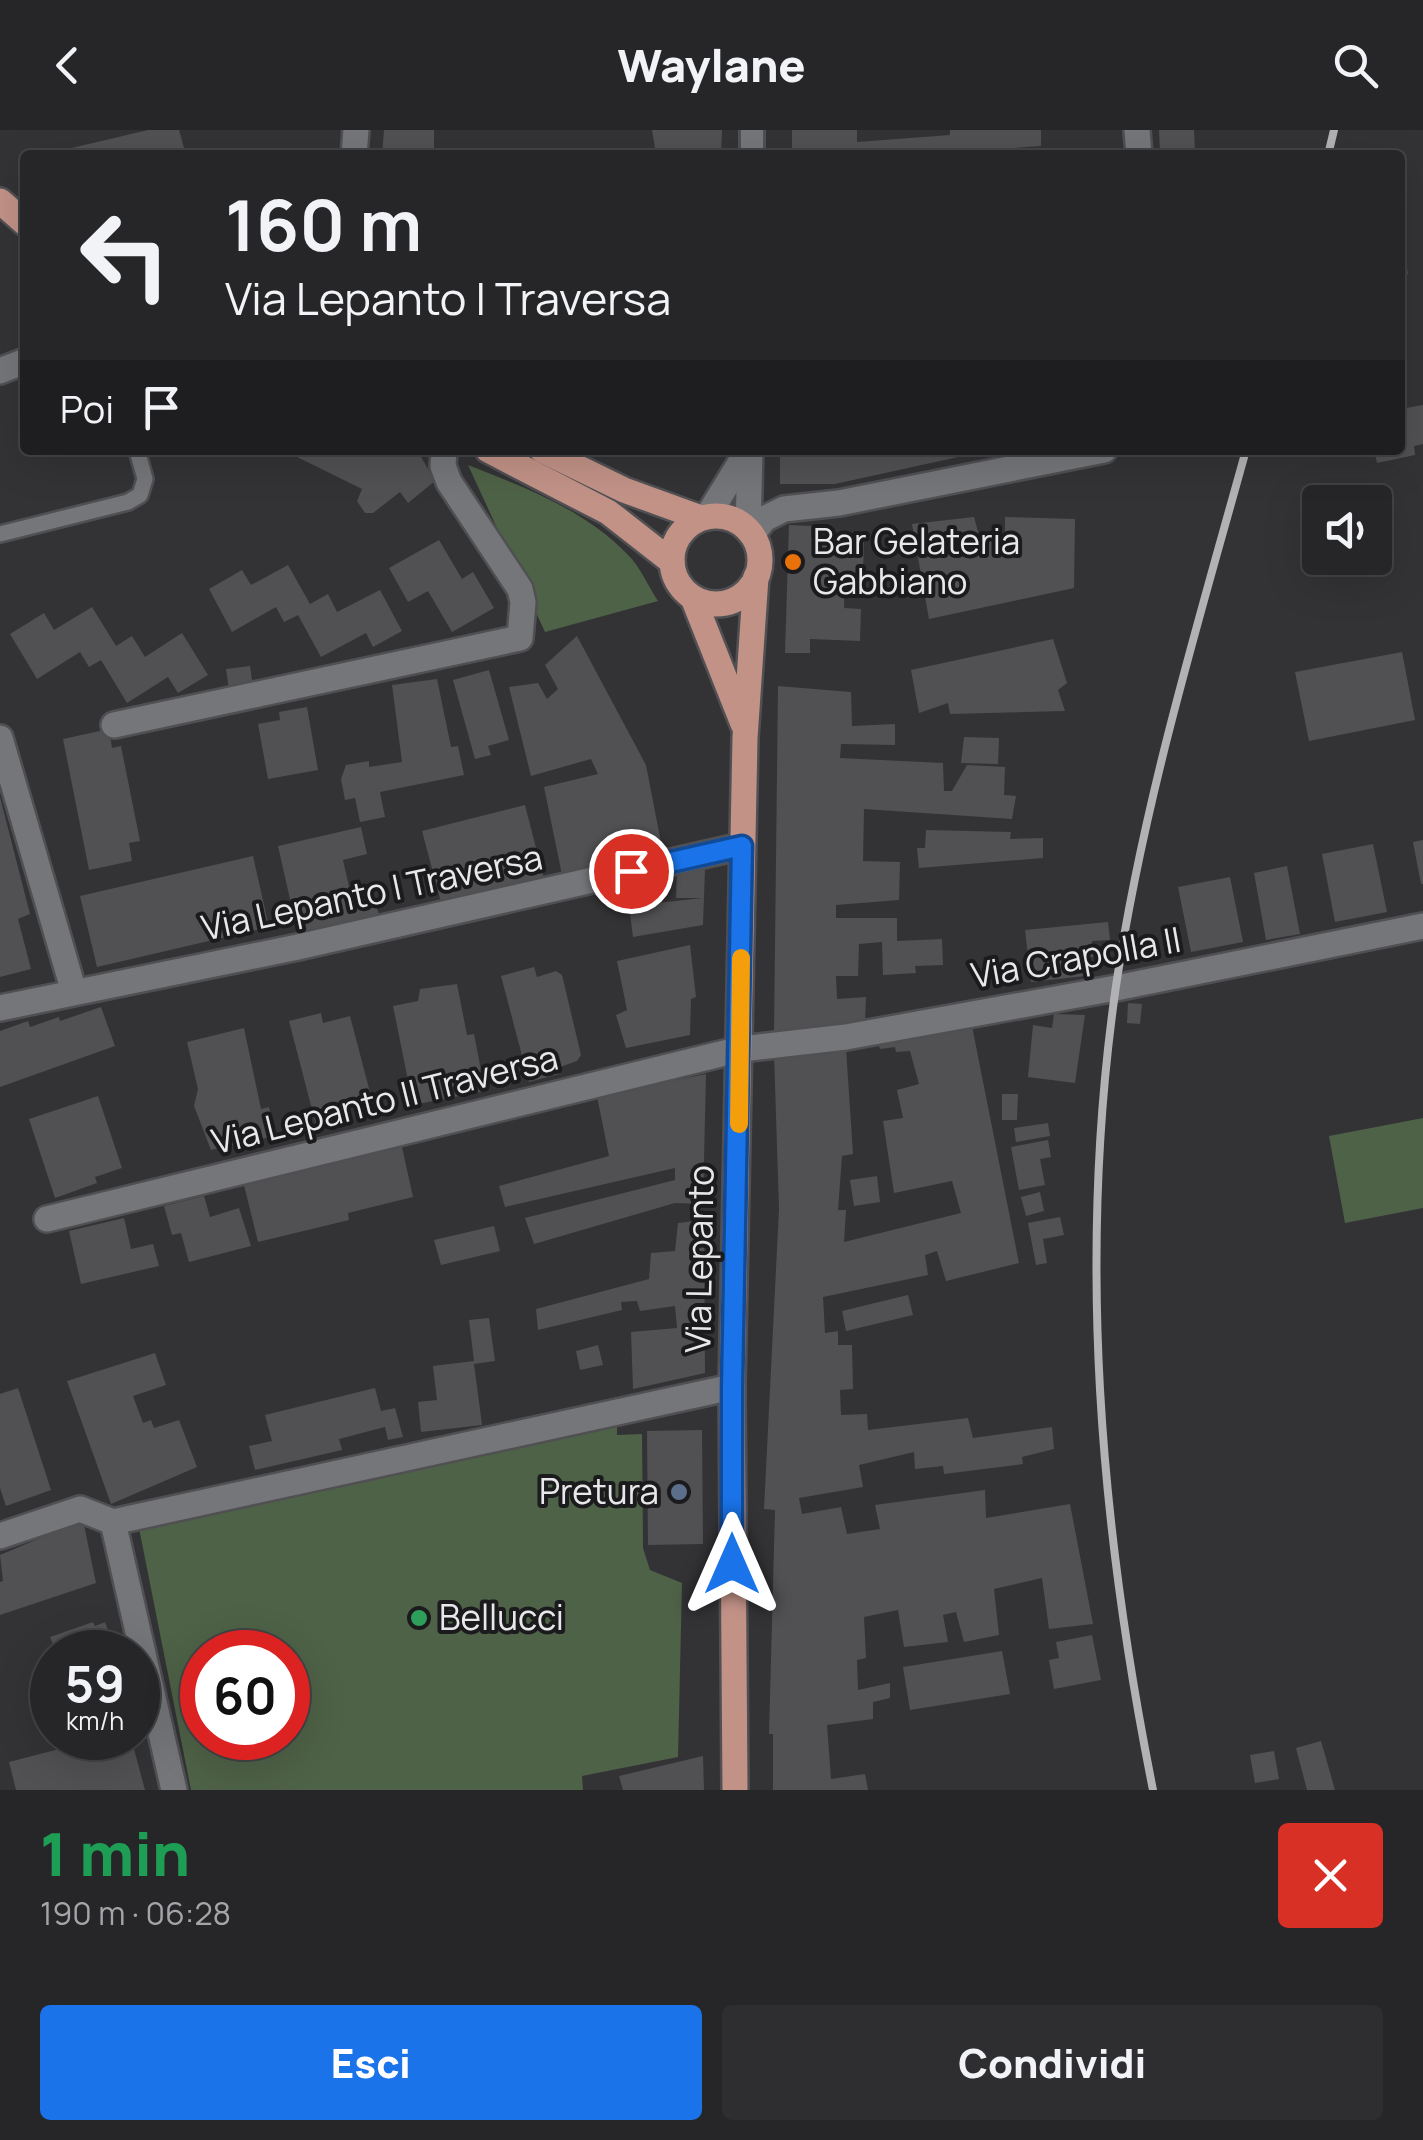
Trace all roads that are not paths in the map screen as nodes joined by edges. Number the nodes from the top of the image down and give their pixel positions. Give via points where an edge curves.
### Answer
1 (0, 201) edge
2 (20, 219) edge
3 (138, 455) edge
4 (444, 455) edge
5 (498, 455) edge
6 (552, 455) edge
7 (746, 455) edge
8 (749, 455) edge
9 (1079, 455) edge
10 (704, 518) junction
11 (750, 533) junction
12 (0, 534) edge
13 (672, 562) junction
14 (756, 577) junction
15 (694, 598) junction
16 (114, 725) dead end
17 (746, 730) junction
18 (0, 738) edge
19 (742, 846) junction
20 (1423, 926) edge
21 (74, 992) junction
22 (0, 1008) edge
23 (741, 1049) junction
24 (46, 1219) dead end
25 (732, 1387) junction
26 (113, 1522) junction
27 (0, 1536) edge
28 (174, 1790) edge
29 (735, 1790) edge

1 - 2 main road
3 - 12 lane via 145,479 140,495 128,502
4 - 16 street via 449,482 520,589 520,638
5 - 13 main road via 608,512
6 - 10 main road
7 - 10 street
8 - 11 street
9 - 11 street via 784,509
10 - 11 main road via 729,518
10 - 13 main road via 679,536
11 - 14 main road via 760,563
13 - 15 main road
14 - 15 main road via 748,590 722,604
14 - 17 main road, Via Lepanto
15 - 17 main road, Via Lepanto
17 - 19 main road, Via Lepanto
18 - 21 street
19 - 21 street, Via Lepanto I Traversa
19 - 23 main road, Via Lepanto
20 - 23 street, Via Crapolla II via 846,1037
21 - 22 street, Via Lepanto I Traversa
23 - 24 street, Via Lepanto II Traversa
23 - 25 main road, Via Lepanto
25 - 26 street
25 - 29 main road, Via Lepanto
26 - 27 street via 80,1509
26 - 28 street

